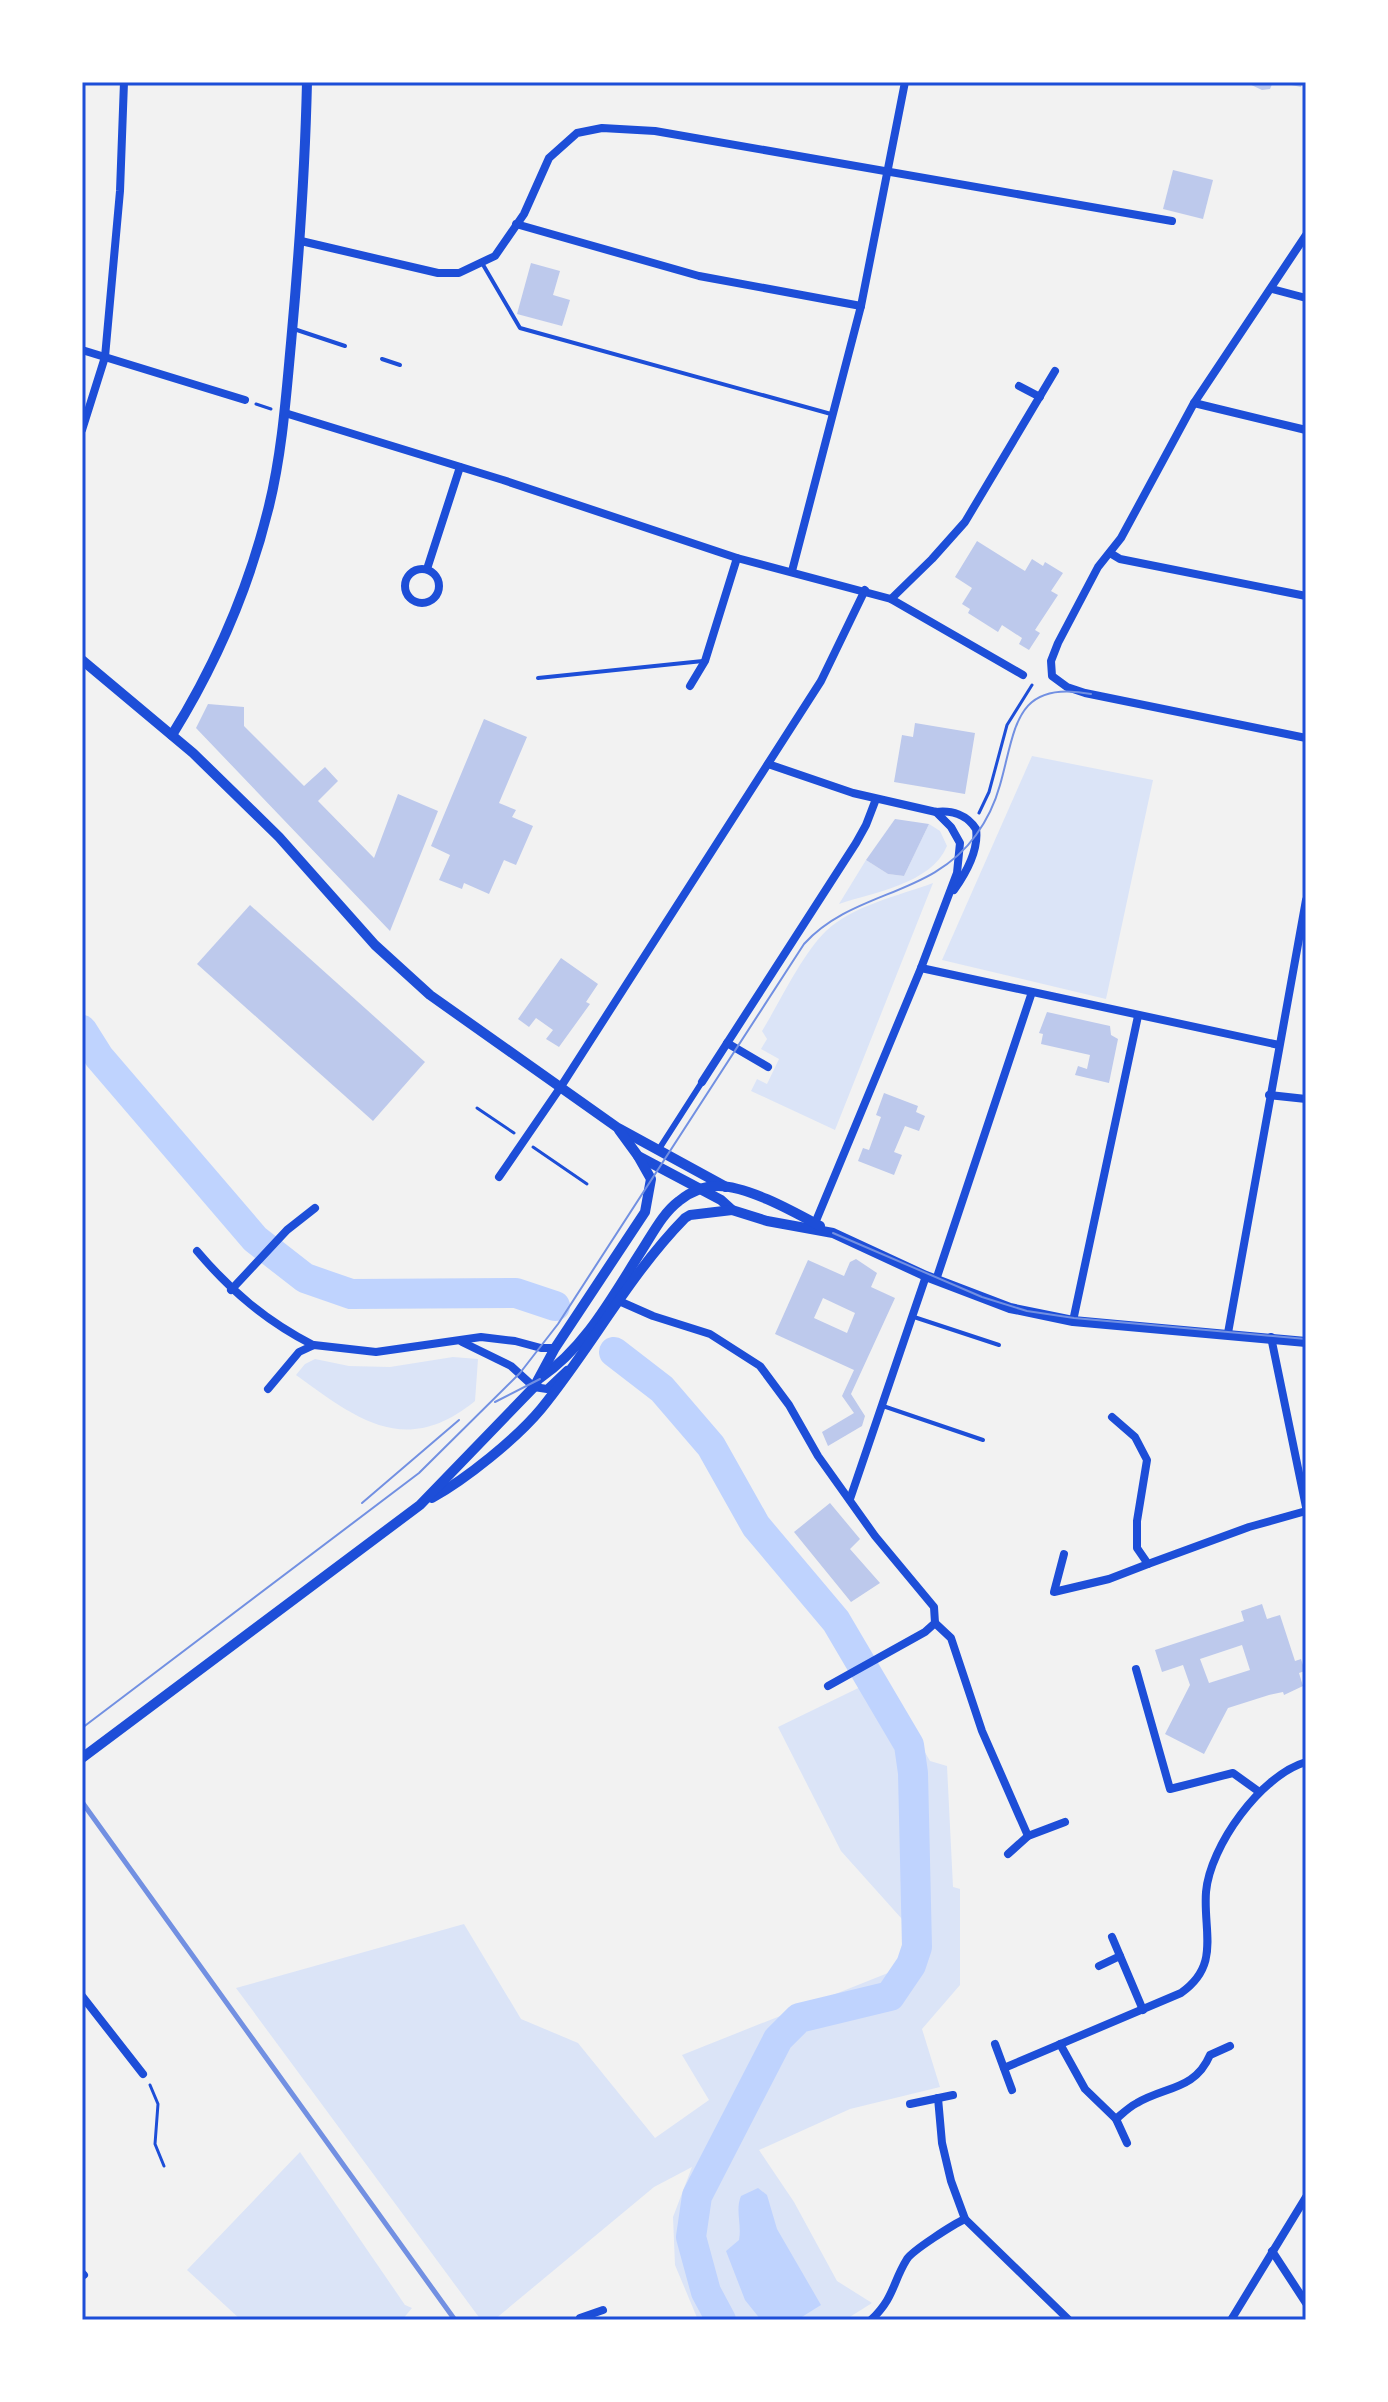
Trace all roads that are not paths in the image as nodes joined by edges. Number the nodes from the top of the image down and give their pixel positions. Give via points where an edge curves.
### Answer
1 (124, 82) edge
2 (307, 82) edge
3 (905, 82) edge
4 (886, 171) junction
5 (1172, 221) dead end
6 (516, 224) junction
7 (1306, 235) edge
8 (301, 241) junction
9 (482, 263) junction
10 (1272, 289) junction
11 (1306, 298) edge
12 (861, 306) junction
13 (292, 328) junction
14 (345, 346) dead end
15 (82, 350) edge
16 (105, 357) junction
17 (382, 359) dead end
18 (400, 365) dead end
19 (1055, 371) dead end
20 (1019, 386) dead end
21 (1040, 397) junction
22 (245, 400) road end
23 (1194, 403) junction
24 (285, 413) junction
25 (833, 415) junction
26 (82, 430) edge
27 (1306, 430) edge
28 (460, 467) junction
29 (1110, 553) junction
30 (737, 558) junction
31 (427, 569) junction
32 (792, 571) junction
33 (865, 590) junction
34 (1306, 596) edge
35 (891, 599) junction
36 (82, 660) edge
37 (705, 661) junction
38 (1023, 675) dead end
39 (538, 678) dead end
40 (690, 686) dead end
41 (172, 735) junction
42 (1306, 738) edge
43 (768, 764) junction
44 (876, 799) junction
45 (936, 812) junction
46 (1306, 900) edge
47 (947, 901) junction
48 (921, 968) junction
49 (1032, 992) junction
50 (1138, 1016) junction
51 (727, 1043) junction
52 (1279, 1045) junction
53 (768, 1067) dead end
54 (702, 1082) joint
55 (560, 1088) junction
56 (1269, 1095) junction
57 (1306, 1099) edge
58 (618, 1128) junction
59 (659, 1149) junction
60 (638, 1156) junction
61 (685, 1165) junction
62 (499, 1177) dead end
63 (726, 1187) junction
64 (698, 1190) junction
65 (315, 1208) dead end
66 (732, 1210) junction
67 (690, 1215) junction
68 (814, 1226) junction
69 (197, 1251) dead end
70 (931, 1278) junction
71 (231, 1290) junction
72 (619, 1301) junction
73 (912, 1316) junction
74 (1073, 1321) junction
75 (1228, 1333) junction
76 (1271, 1337) junction
77 (461, 1341) junction
78 (1306, 1342) edge
79 (314, 1345) junction
80 (999, 1345) dead end
81 (555, 1348) junction
82 (577, 1361) junction
83 (537, 1383) junction
84 (268, 1389) dead end
85 (881, 1406) junction
86 (1112, 1417) dead end
87 (983, 1440) dead end
88 (850, 1499) junction
89 (420, 1505) junction
90 (1306, 1509) edge
91 (1064, 1554) dead end
92 (1148, 1564) junction
93 (935, 1623) junction
94 (1136, 1669) dead end
95 (828, 1686) dead end
96 (82, 1758) edge
97 (1306, 1762) edge
98 (1258, 1791) junction
99 (1065, 1822) dead end
100 (1028, 1836) junction
101 (1008, 1854) dead end
102 (1112, 1937) dead end
103 (1120, 1956) junction
104 (1099, 1966) dead end
105 (82, 1996) edge
106 (1143, 2010) junction
107 (995, 2044) dead end
108 (1060, 2044) junction
109 (1230, 2046) dead end
110 (1004, 2068) junction
111 (143, 2074) road end
112 (1012, 2090) dead end
113 (953, 2095) dead end
114 (938, 2098) junction
115 (910, 2104) dead end
116 (1116, 2119) junction
117 (1127, 2143) dead end
118 (1306, 2197) edge
119 (965, 2219) junction
120 (1272, 2251) junction
121 (1306, 2303) edge
122 (573, 2307) dead end
123 (603, 2310) dead end
124 (581, 2319) edge
125 (871, 2320) edge
126 (1069, 2320) edge
127 (1231, 2320) edge

1 - 16 street
2 - 8 street
3 - 4 street
4 - 5 street
4 - 6 street via 655,131 602,128 577,133 555,152
4 - 12 street
6 - 9 street via 495,256
6 - 12 street via 699,276
7 - 10 street
8 - 9 street via 438,273 459,273
8 - 13 street
9 - 25 lane via 520,328
10 - 11 street
10 - 23 street
12 - 25 street
13 - 14 lane
13 - 24 street
15 - 16 street
16 - 22 street
16 - 26 street
17 - 18 lane
19 - 21 street
20 - 21 street
21 - 35 street via 965,522
23 - 27 street
23 - 29 street
24 - 28 street
24 - 41 street via 269,506 238,605 204,681
25 - 32 street
28 - 30 street
28 - 31 street
29 - 34 street
29 - 42 street via 1058,643 1052,676 1091,694
30 - 32 street
30 - 37 street
31 - 31 street via 415,570 405,582 408,597 418,603 429,602 438,593 439,581
32 - 33 street
33 - 35 street
33 - 43 street via 821,681
35 - 38 street
36 - 41 street
37 - 39 lane
37 - 40 street
41 - 55 street via 279,837 403,973
43 - 44 street
43 - 55 street
44 - 45 street
44 - 51 street via 856,843
45 - 47 street via 956,834 960,853
45 - 47 street via 953,812 973,824 977,834 963,877
46 - 52 street
47 - 48 street
48 - 49 street
48 - 68 street
49 - 50 street
49 - 70 street
50 - 52 street
50 - 74 street
51 - 53 street
51 - 54 street
52 - 56 street
54 - 59 street
55 - 58 street
55 - 62 street
56 - 57 street
56 - 75 street
58 - 59 street
58 - 60 street
59 - 61 street
60 - 64 street
60 - 81 street via 651,1179 645,1212
61 - 63 street
61 - 64 street
63 - 64 street
63 - 68 street via 752,1194
64 - 66 street
64 - 67 street
64 - 83 street via 669,1210 595,1323
65 - 71 street
66 - 67 street
66 - 68 street via 767,1221
67 - 72 street
68 - 70 street
69 - 71 street
70 - 73 street
70 - 74 street via 1010,1308
71 - 79 street via 286,1332
72 - 82 street
72 - 88 street via 710,1334 760,1366
73 - 80 lane
73 - 85 street
74 - 75 street
75 - 76 street
76 - 78 street
76 - 90 street
77 - 79 street via 376,1352
77 - 81 street via 481,1337
77 - 83 street
79 - 84 street via 299,1352
81 - 83 street
82 - 83 street via 547,1389
82 - 89 street via 538,1413 505,1444
83 - 89 street
85 - 87 lane
85 - 88 street
86 - 92 street via 1135,1437 1147,1460 1137,1548
88 - 93 street via 934,1607
89 - 96 street
90 - 92 street
91 - 92 street via 1054,1592
93 - 95 street
93 - 100 street via 951,1638 982,1731
94 - 98 street via 1170,1789 1233,1773
97 - 98 street
98 - 106 street via 1210,1873 1203,1970 1181,1993
99 - 100 street
100 - 101 street
102 - 103 street
103 - 104 street
103 - 106 street
105 - 111 street
106 - 108 street
107 - 110 street
108 - 110 street
108 - 116 street via 1085,2089
109 - 116 street via 1210,2055 1191,2081 1136,2103
110 - 112 street
113 - 114 street
114 - 115 street
114 - 119 street via 942,2143
116 - 117 street
118 - 120 street
119 - 125 street via 908,2257 887,2304
119 - 126 street
120 - 121 street
120 - 127 street
122 - 124 street
123 - 124 street

